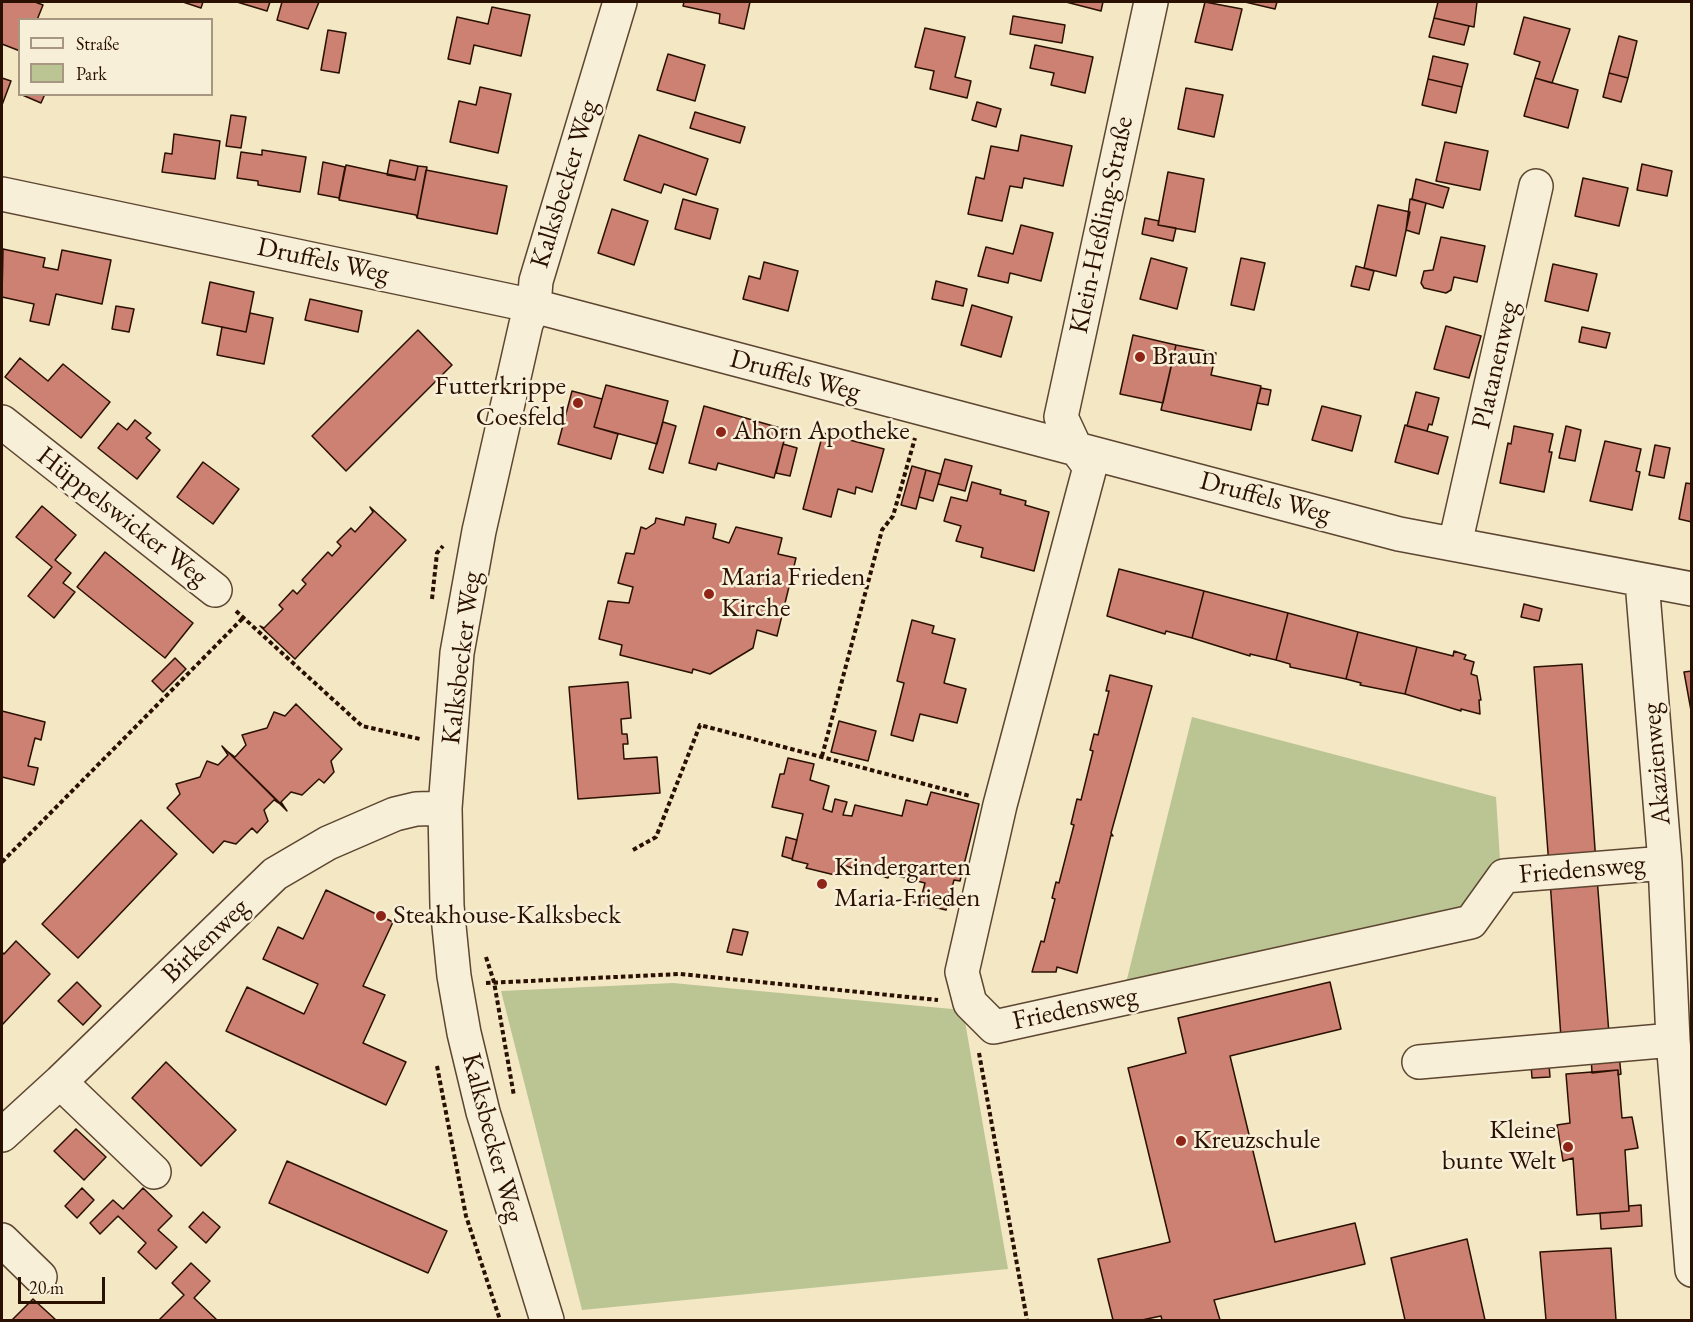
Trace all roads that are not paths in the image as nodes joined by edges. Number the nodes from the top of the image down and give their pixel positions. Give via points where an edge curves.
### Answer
1 (620, 2) edge
2 (1151, 2) edge
3 (1536, 186) dead end
4 (2, 194) edge
5 (534, 306) junction
6 (2, 422) edge
7 (1075, 447) junction
8 (1455, 544) junction
9 (1642, 581) junction
10 (1692, 589) edge
11 (215, 590) road end
12 (445, 808) junction
13 (1665, 862) junction
14 (1673, 1040) junction
15 (1419, 1062) dead end
16 (60, 1082) junction
17 (1685, 1095) edge
18 (2, 1135) edge
19 (154, 1172) dead end
20 (2, 1240) edge
21 (1692, 1270) edge
22 (40, 1277) dead end
23 (547, 1320) edge

1 - 5 street, Kalksbecker Weg via 536,281
2 - 7 street, Klein-Heßling-Straße via 1061,417
3 - 8 street, Platanenweg
4 - 5 street, Druffels Weg
5 - 7 street, Druffels Weg
5 - 12 street, Kalksbecker Weg via 526,324 479,531 457,653
6 - 11 street, Hüppelswicker Weg
7 - 8 street, Druffels Weg via 1400,534
7 - 13 street, Friedensweg via 1090,467 1000,804 962,972 970,1003 994,1027 1472,922 1504,876
8 - 9 street, Druffels Weg
9 - 10 street, Druffels Weg
9 - 13 street, Akazienweg
12 - 16 street, Birkenweg via 395,814 328,843 275,874
12 - 23 street, Kalksbecker Weg via 447,906 455,987 483,1112
13 - 14 street, Akazienweg
14 - 15 street
14 - 17 street, Akazienweg
16 - 18 street, Birkenweg
16 - 19 street
17 - 21 street, Akazienweg
20 - 22 street

